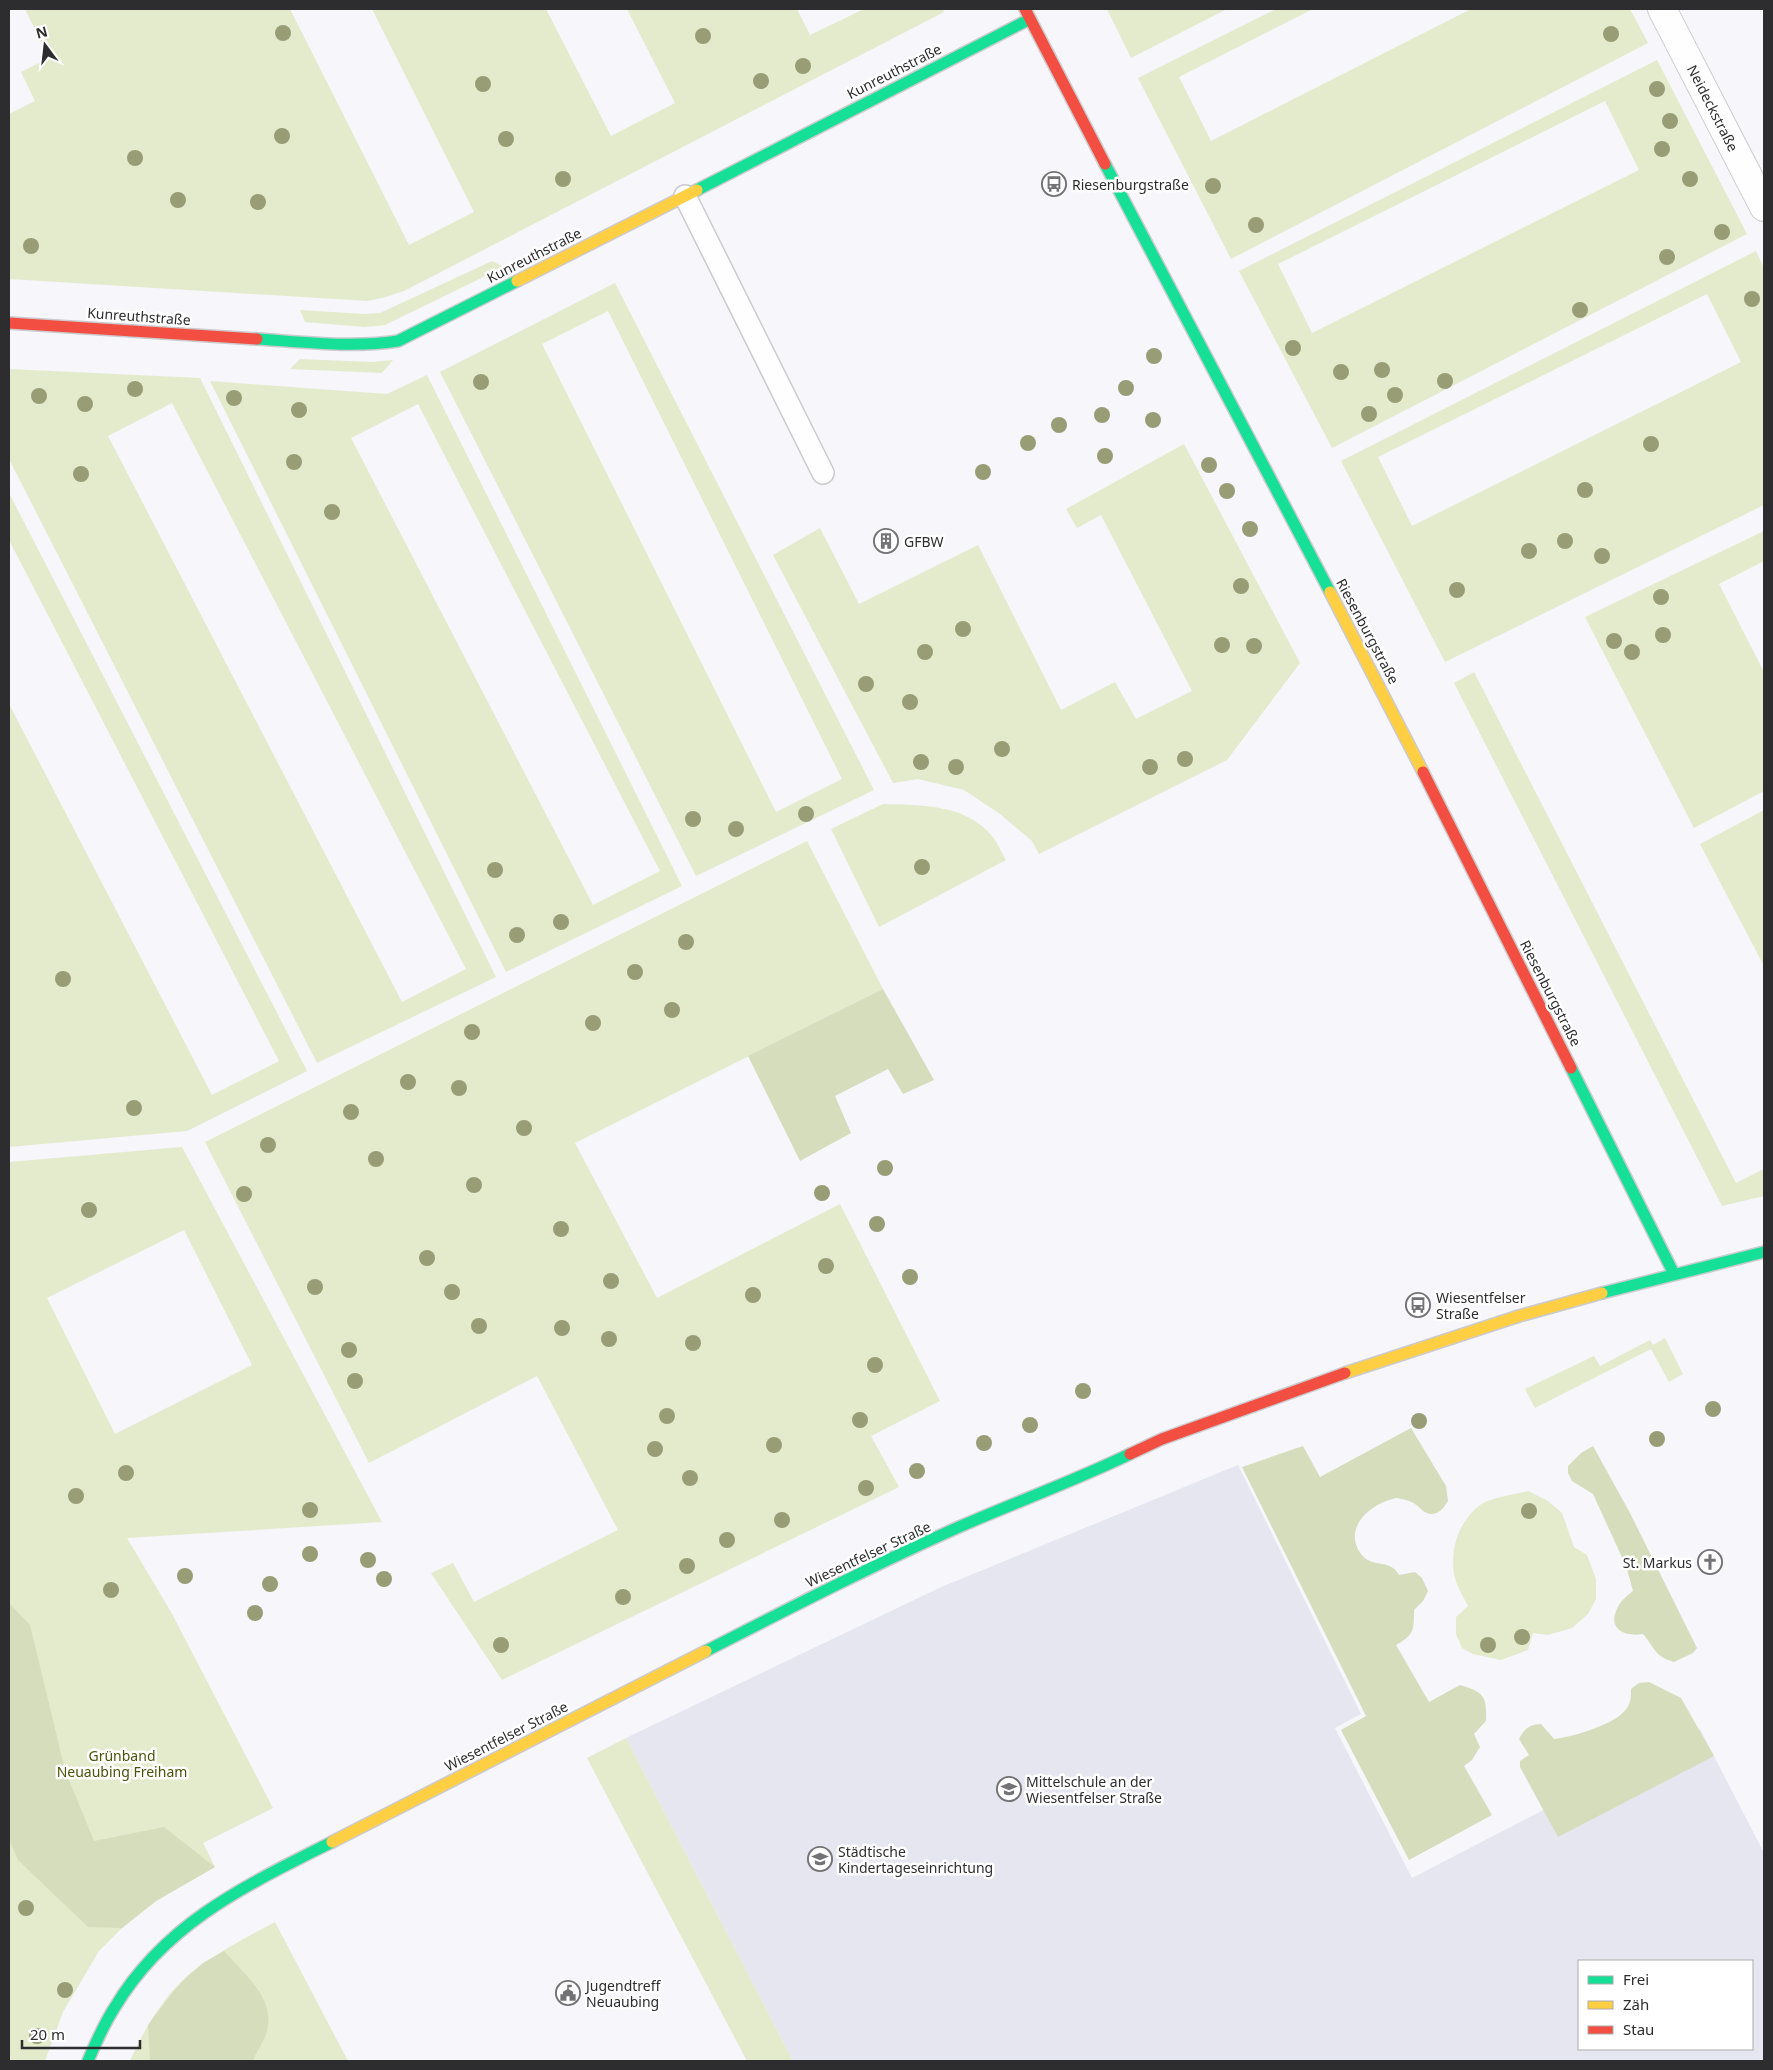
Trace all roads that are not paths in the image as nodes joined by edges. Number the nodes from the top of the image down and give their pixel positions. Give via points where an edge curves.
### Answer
1 (1662, 9) edge
2 (1028, 14) edge
3 (684, 196) junction
4 (1764, 207) edge
5 (9, 323) edge
6 (824, 474) dead end
7 (1764, 1252) edge
8 (1674, 1274) junction
9 (88, 2061) edge

1 - 4 street, Neideckstraße
2 - 3 street, Kunreuthstraße
2 - 8 street, Riesenburgstraße via 1388,701
3 - 5 street, Kunreuthstraße via 398,341 351,345
3 - 6 lane
7 - 8 street, Wiesentfelser Straße
8 - 9 street, Wiesentfelser Straße via 1451,1338 1191,1428 830,1587 214,1904 189,1921 147,1962 111,2011

